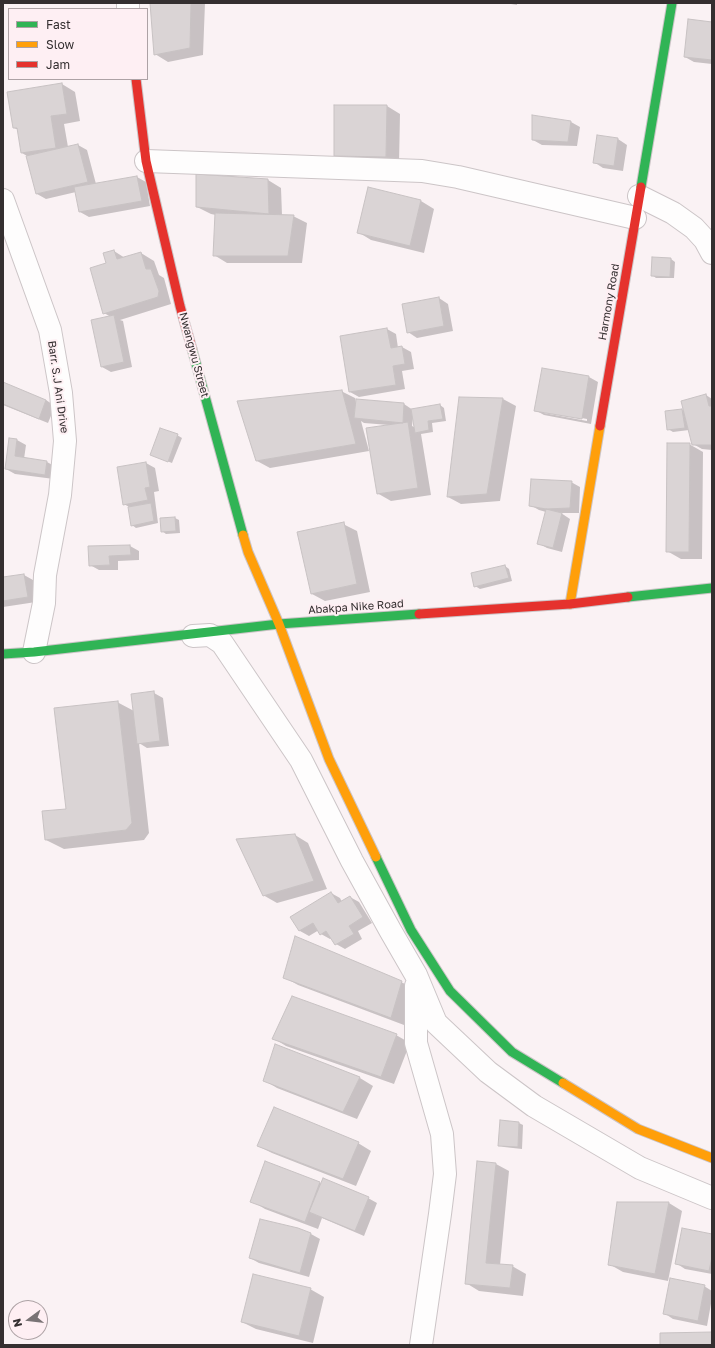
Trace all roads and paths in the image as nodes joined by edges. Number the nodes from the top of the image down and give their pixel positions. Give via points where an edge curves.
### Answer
1 (672, 3) edge
2 (136, 80) edge
3 (146, 161) junction
4 (639, 196) junction
5 (3, 200) edge
6 (635, 218) junction
7 (712, 253) edge
8 (712, 588) edge
9 (570, 604) junction
10 (279, 624) junction
11 (34, 652) junction
12 (3, 655) edge
13 (416, 975) junction
14 (712, 1158) edge
15 (712, 1198) edge
16 (421, 1345) edge

1 - 4 main road, Harmony Road
2 - 3 main road, Nwangwu Street
3 - 6 street via 422,172 458,177
3 - 10 main road, Nwangwu Street via 180,306 248,552
4 - 6 main road, Harmony Road
4 - 7 street via 673,213 694,228
5 - 11 street, Barr. S.J Ani Drive via 50,330 61,393 65,441 60,495
6 - 9 main road, Harmony Road
8 - 9 main road, Abakpa Nike Road
9 - 10 main road, Abakpa Nike Road
10 - 11 main road, Abakpa Nike Road
10 - 14 main road, Nwangwu Street via 329,759 411,930 450,991 512,1052 638,1130
11 - 12 main road, Abakpa Nike Road
12 - 13 street via 202,635 210,635 217,639 301,760 352,861
13 - 15 street via 436,1023 488,1072 534,1106 640,1168
13 - 16 street via 416,1043 442,1134 445,1174

